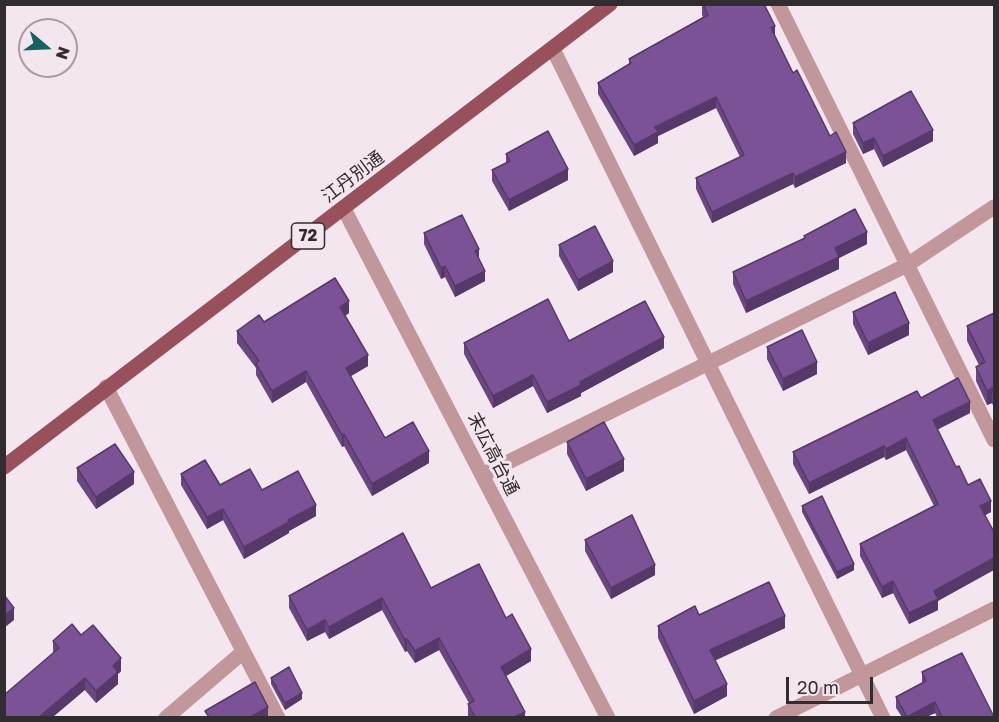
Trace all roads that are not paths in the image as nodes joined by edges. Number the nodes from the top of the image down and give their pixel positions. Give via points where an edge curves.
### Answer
1 (610, 4) edge
2 (778, 4) edge
3 (553, 49) junction
4 (994, 207) edge
5 (344, 209) junction
6 (907, 265) junction
7 (707, 364) junction
8 (106, 387) junction
9 (994, 440) edge
10 (4, 466) edge
11 (482, 475) junction
12 (994, 609) edge
13 (243, 652) junction
14 (862, 674) junction
15 (166, 717) edge
16 (278, 717) edge
17 (608, 717) edge
18 (776, 717) edge
19 (883, 717) edge

1 - 3 main road, 江丹別通 / 72
2 - 6 street
3 - 5 main road, 江丹別通 / 72
3 - 7 street
4 - 6 street
5 - 8 main road, 江丹別通 / 72
5 - 11 street, 末広高台通
6 - 7 street
6 - 9 street
7 - 11 street
7 - 14 street
8 - 10 main road, 江丹別通 / 72
8 - 13 street
11 - 17 street, 末広高台通
12 - 14 street
13 - 15 street
13 - 16 street
14 - 18 street
14 - 19 street

